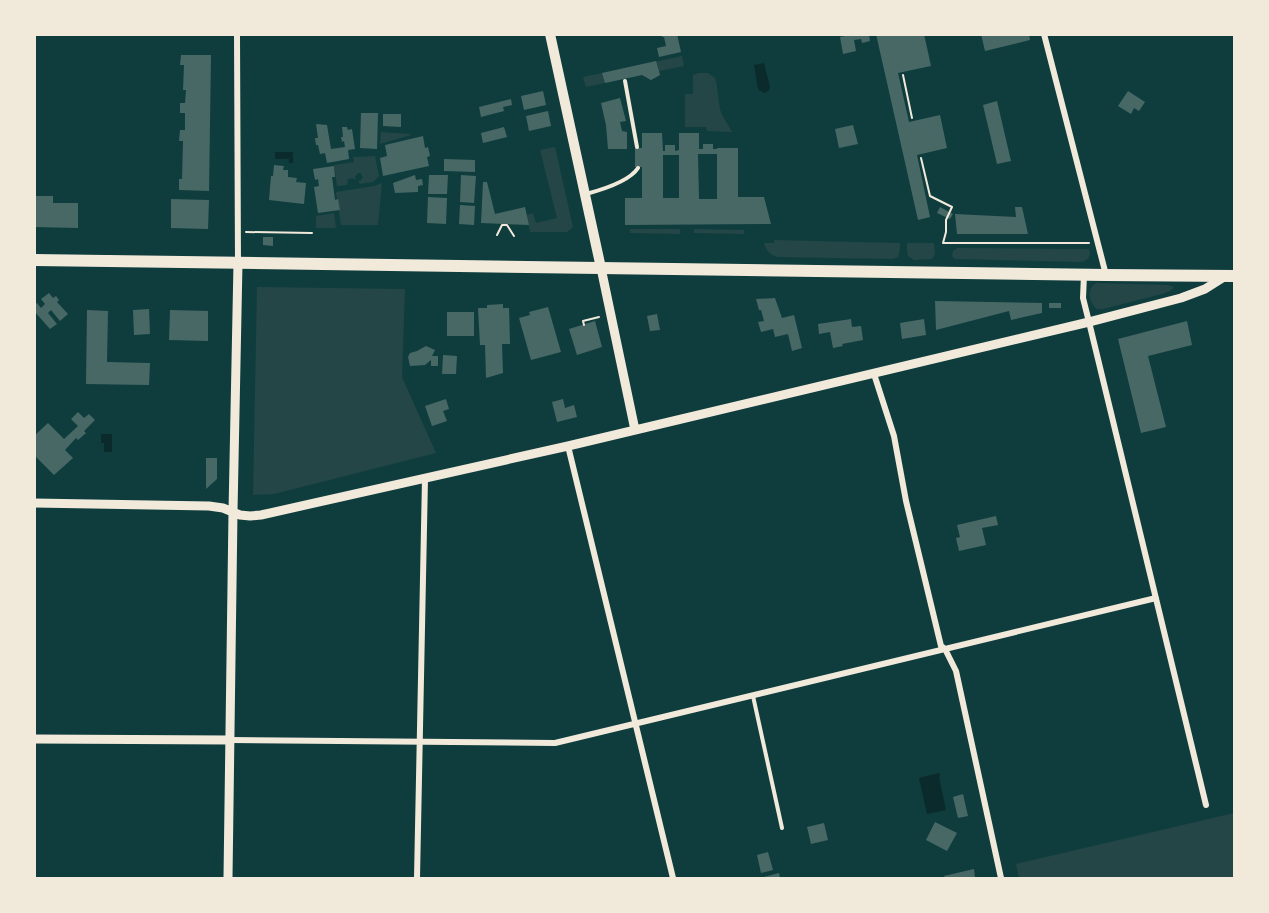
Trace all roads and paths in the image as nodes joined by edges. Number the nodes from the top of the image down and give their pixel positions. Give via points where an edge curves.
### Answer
1 (237, 34) edge
2 (550, 34) edge
3 (1044, 34) edge
4 (903, 75) dead end
5 (625, 81) dead end
6 (912, 118) dead end
7 (638, 147) dead end
8 (921, 158) dead end
9 (638, 168) dead end
10 (585, 195) junction
11 (238, 232) junction
12 (312, 233) dead end
13 (497, 235) dead end
14 (514, 236) dead end
15 (1098, 243) junction
16 (34, 261) edge
17 (238, 263) junction
18 (601, 268) junction
19 (1084, 275) junction
20 (1106, 275) junction
21 (1230, 276) edge
22 (611, 314) junction
23 (1089, 322) junction
24 (584, 325) dead end
25 (874, 374) junction
26 (635, 430) junction
27 (568, 446) junction
28 (425, 478) junction
29 (34, 503) edge
30 (233, 512) junction
31 (1156, 598) junction
32 (945, 649) junction
33 (753, 695) junction
34 (635, 723) junction
35 (34, 739) edge
36 (230, 740) junction
37 (420, 742) junction
38 (1206, 805) dead end
39 (782, 828) dead end
40 (228, 879) edge
41 (417, 879) edge
42 (673, 879) edge
43 (1001, 879) edge

1 - 11 street
2 - 10 main road
3 - 15 street
4 - 6 path
5 - 7 lane
8 - 15 path via 930,196 952,207 943,243
9 - 10 lane via 615,184
10 - 18 main road
11 - 12 path
11 - 17 street
13 - 14 path via 505,224
15 - 20 street
16 - 17 main road
17 - 18 main road
17 - 30 street
18 - 19 main road
18 - 22 street
19 - 20 main road
19 - 23 street via 1083,298
20 - 21 main road
21 - 23 street via 1181,298
22 - 24 path via 583,321
22 - 26 street
23 - 25 street
23 - 31 street
25 - 26 street
25 - 32 street via 894,436 906,501 941,646
26 - 27 street
27 - 28 street
27 - 34 street
28 - 30 street via 261,515
28 - 37 street
29 - 30 street via 209,506
30 - 36 street
31 - 32 street
31 - 38 street
32 - 33 street
32 - 43 street via 956,671
33 - 34 street
33 - 39 lane
34 - 37 street via 555,742
34 - 42 street
35 - 36 street
36 - 37 street
36 - 40 street
37 - 41 street

